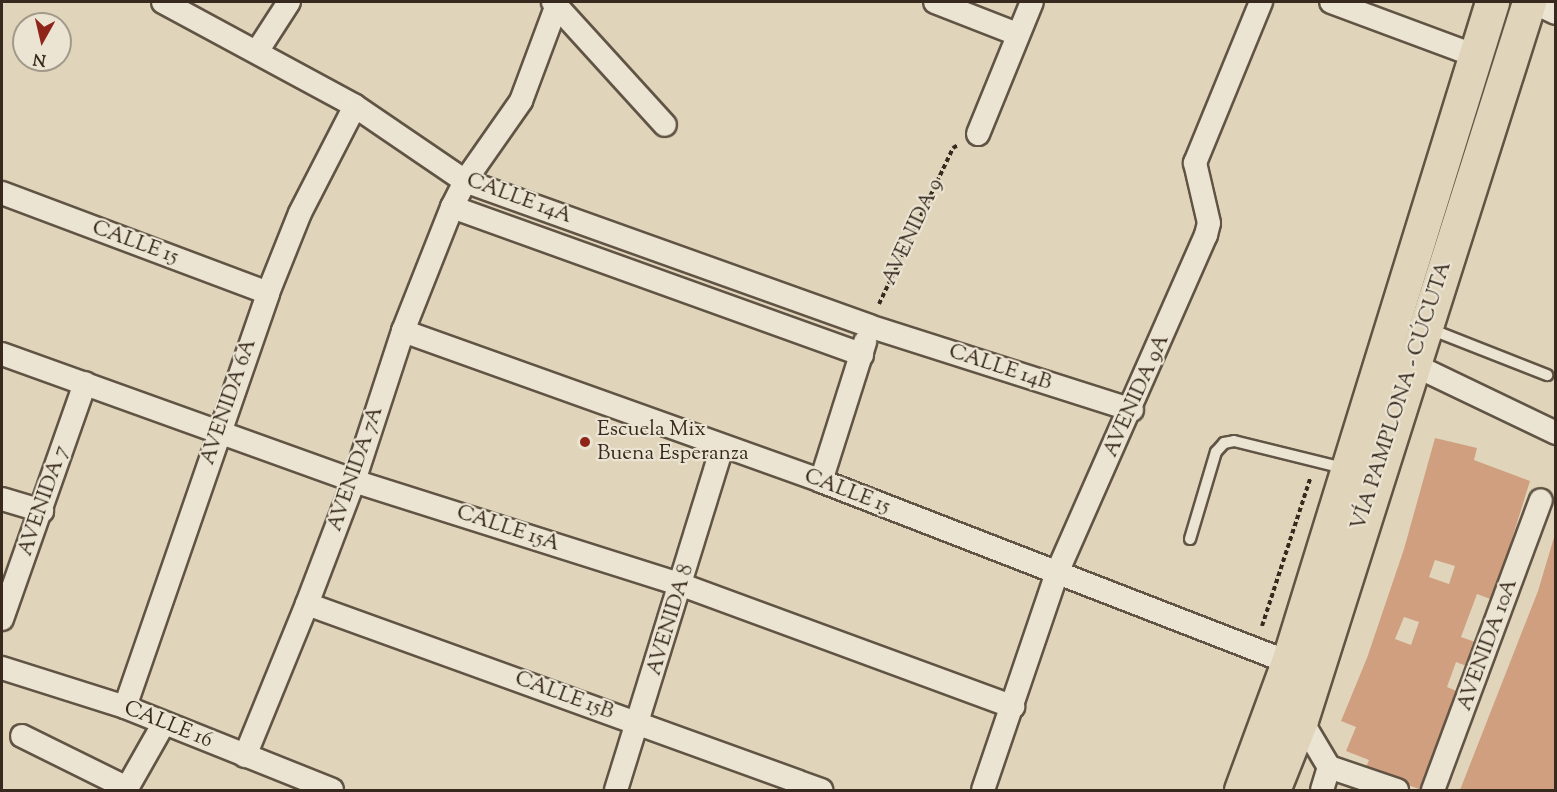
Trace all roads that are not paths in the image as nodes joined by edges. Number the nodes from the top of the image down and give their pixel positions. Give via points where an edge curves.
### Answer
1 (163, 2) edge
2 (289, 2) edge
3 (934, 2) edge
4 (1032, 2) edge
5 (1262, 2) edge
6 (1331, 2) edge
7 (1492, 2) edge
8 (1531, 2) edge
9 (556, 3) edge
10 (1556, 14) edge
11 (1017, 34) junction
12 (258, 50) junction
13 (1476, 56) junction
14 (355, 106) junction
15 (665, 125) dead end
16 (978, 134) road end
17 (465, 181) junction
18 (2, 193) edge
19 (453, 207) junction
20 (268, 293) junction
21 (869, 326) junction
22 (1424, 327) junction
23 (403, 331) junction
24 (2, 354) edge
25 (862, 355) junction
26 (1412, 364) junction
27 (1547, 375) dead end
28 (85, 383) junction
29 (1132, 410) junction
30 (219, 431) junction
31 (1556, 432) edge
32 (722, 448) junction
33 (1349, 469) junction
34 (354, 480) junction
35 (821, 481) junction
36 (2, 499) edge
37 (1541, 500) dead end
38 (42, 511) junction
39 (1190, 539) dead end
40 (1056, 575) junction
41 (682, 585) junction
42 (307, 604) junction
43 (2, 619) edge
44 (1288, 662) junction
45 (2, 669) edge
46 (125, 707) junction
47 (1013, 708) junction
48 (1301, 720) junction
49 (164, 723) junction
50 (640, 723) junction
51 (22, 736) dead end
52 (245, 756) junction
53 (1329, 767) junction
54 (319, 788) edge
55 (127, 789) edge
56 (616, 790) edge
57 (821, 790) edge
58 (983, 790) edge
59 (1241, 790) edge
60 (1273, 790) edge
61 (1322, 790) edge
62 (1397, 790) edge
63 (1433, 790) edge

1 - 12 street, CALLE 14A
2 - 12 street
3 - 11 street
4 - 11 street
5 - 29 street, AVENIDA 9A via 1195,163 1209,223 1206,235
6 - 13 street
7 - 13 highway, VÍA PAMPLONA - CÚCUTA
8 - 10 street
8 - 22 highway, VÍA PAMPLONA - CÚCUTA
9 - 15 street
9 - 17 street, AVENIDA 7A via 521,100
11 - 16 street
12 - 14 street, CALLE 14A
13 - 33 highway, VÍA PAMPLONA - CÚCUTA
14 - 17 street, CALLE 14A
14 - 20 street, AVENIDA 6A via 300,213
17 - 19 street, AVENIDA 7A
17 - 21 street, CALLE 14A
18 - 20 street, CALLE 15
19 - 23 street, AVENIDA 7A
19 - 25 street, CALLE 14A
20 - 30 street, AVENIDA 6A
21 - 25 street
21 - 29 street, CALLE 14B
22 - 26 highway, VÍA PAMPLONA - CÚCUTA
22 - 27 lane
23 - 32 street, CALLE 15
23 - 34 street, AVENIDA 7A
24 - 28 street, CALLE 15A
25 - 35 street
26 - 31 street
26 - 48 highway, VÍA PAMPLONA - CÚCUTA
28 - 30 street, CALLE 15A
28 - 38 street, AVENIDA 7
29 - 40 street, AVENIDA 9A
30 - 34 street, CALLE 15A
30 - 46 street, AVENIDA 6A
32 - 35 street, CALLE 15
32 - 41 street, AVENIDA 8
33 - 39 lane via 1234,441 1224,443 1216,452
33 - 44 highway, VÍA PAMPLONA - CÚCUTA
34 - 41 street, CALLE 15A
34 - 42 street, AVENIDA 7A
35 - 40 street, CALLE 15
36 - 38 street
37 - 63 street, AVENIDA 10A
38 - 43 street, AVENIDA 7
40 - 44 street, CALLE 15
40 - 47 street, AVENIDA 9A
41 - 47 street, CALLE 15A
41 - 50 street, AVENIDA 8
42 - 50 street, CALLE 15B
42 - 52 street, AVENIDA 7A
44 - 59 highway, VÍA PAMPLONA - CÚCUTA
45 - 46 street, CALLE 16
46 - 49 street, CALLE 16
47 - 58 street, AVENIDA 9A
48 - 53 street
48 - 60 highway, VÍA PAMPLONA - CÚCUTA
49 - 52 street, CALLE 16
49 - 55 street
50 - 56 street, AVENIDA 8
50 - 57 street, CALLE 15B
51 - 55 street
52 - 54 street, CALLE 16
53 - 61 street
53 - 62 street

